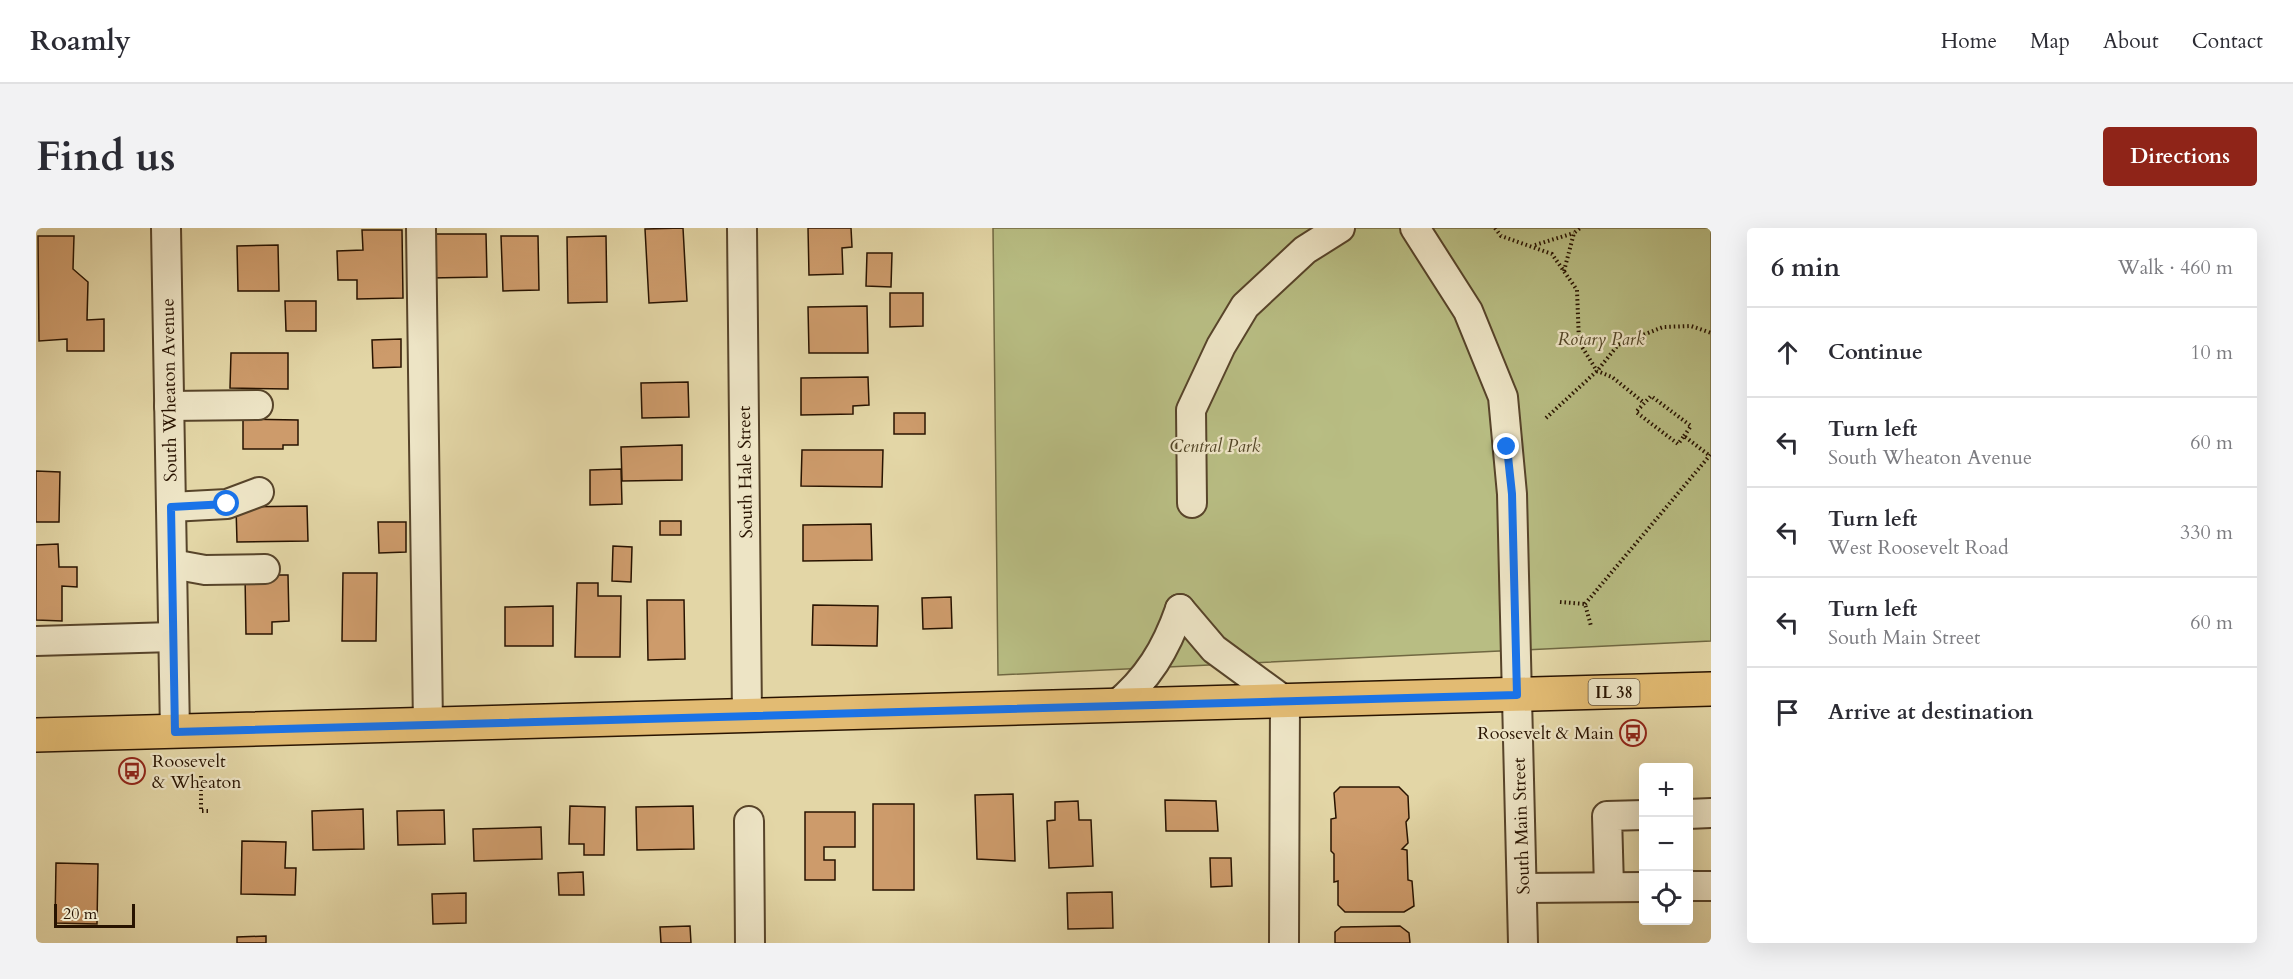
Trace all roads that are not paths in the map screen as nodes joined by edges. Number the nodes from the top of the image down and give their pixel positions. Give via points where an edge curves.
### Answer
1 (166, 228) edge
2 (421, 228) edge
3 (742, 228) edge
4 (1340, 228) edge
5 (1415, 228) edge
6 (258, 405) dead end
7 (169, 406) junction
8 (259, 492) dead end
9 (1192, 503) dead end
10 (171, 507) junction
11 (172, 564) junction
12 (265, 568) dead end
13 (173, 637) junction
14 (36, 641) edge
15 (1711, 689) edge
16 (1517, 695) junction
17 (1285, 701) junction
18 (1115, 706) junction
19 (747, 716) junction
20 (428, 725) junction
21 (175, 732) junction
22 (36, 735) edge
23 (1711, 813) edge
24 (1693, 814) edge
25 (1639, 815) edge
26 (748, 821) dead end
27 (1693, 886) edge
28 (1711, 886) edge
29 (1609, 887) junction
30 (1639, 887) edge
31 (1523, 888) junction
32 (750, 943) edge
33 (1284, 943) edge
34 (1523, 943) edge

1 - 7 street, South Wheaton Avenue
2 - 20 street
3 - 19 street, South Hale Street
4 - 9 street via 1305,250 1245,306 1221,346 1191,410
5 - 16 street, South Main Street via 1468,311 1503,398 1512,494
6 - 7 street
7 - 10 street, South Wheaton Avenue
8 - 10 street via 227,504
10 - 11 street, South Wheaton Avenue
11 - 12 street via 205,570
11 - 13 street, South Wheaton Avenue
13 - 14 street
13 - 21 street, South Wheaton Avenue
15 - 16 main road, IL 38
16 - 17 main road, IL 38
16 - 31 street, South Main Street
17 - 18 main road, IL 38
17 - 18 street via 1214,649 1180,609 1159,659
17 - 33 street
18 - 19 main road, IL 38
19 - 20 main road, IL 38
20 - 21 main road, IL 38
21 - 22 main road, IL 38
23 - 24 street
25 - 29 street via 1606,816
26 - 32 street
27 - 28 street
29 - 30 street
29 - 31 street
31 - 34 street, South Main Street

